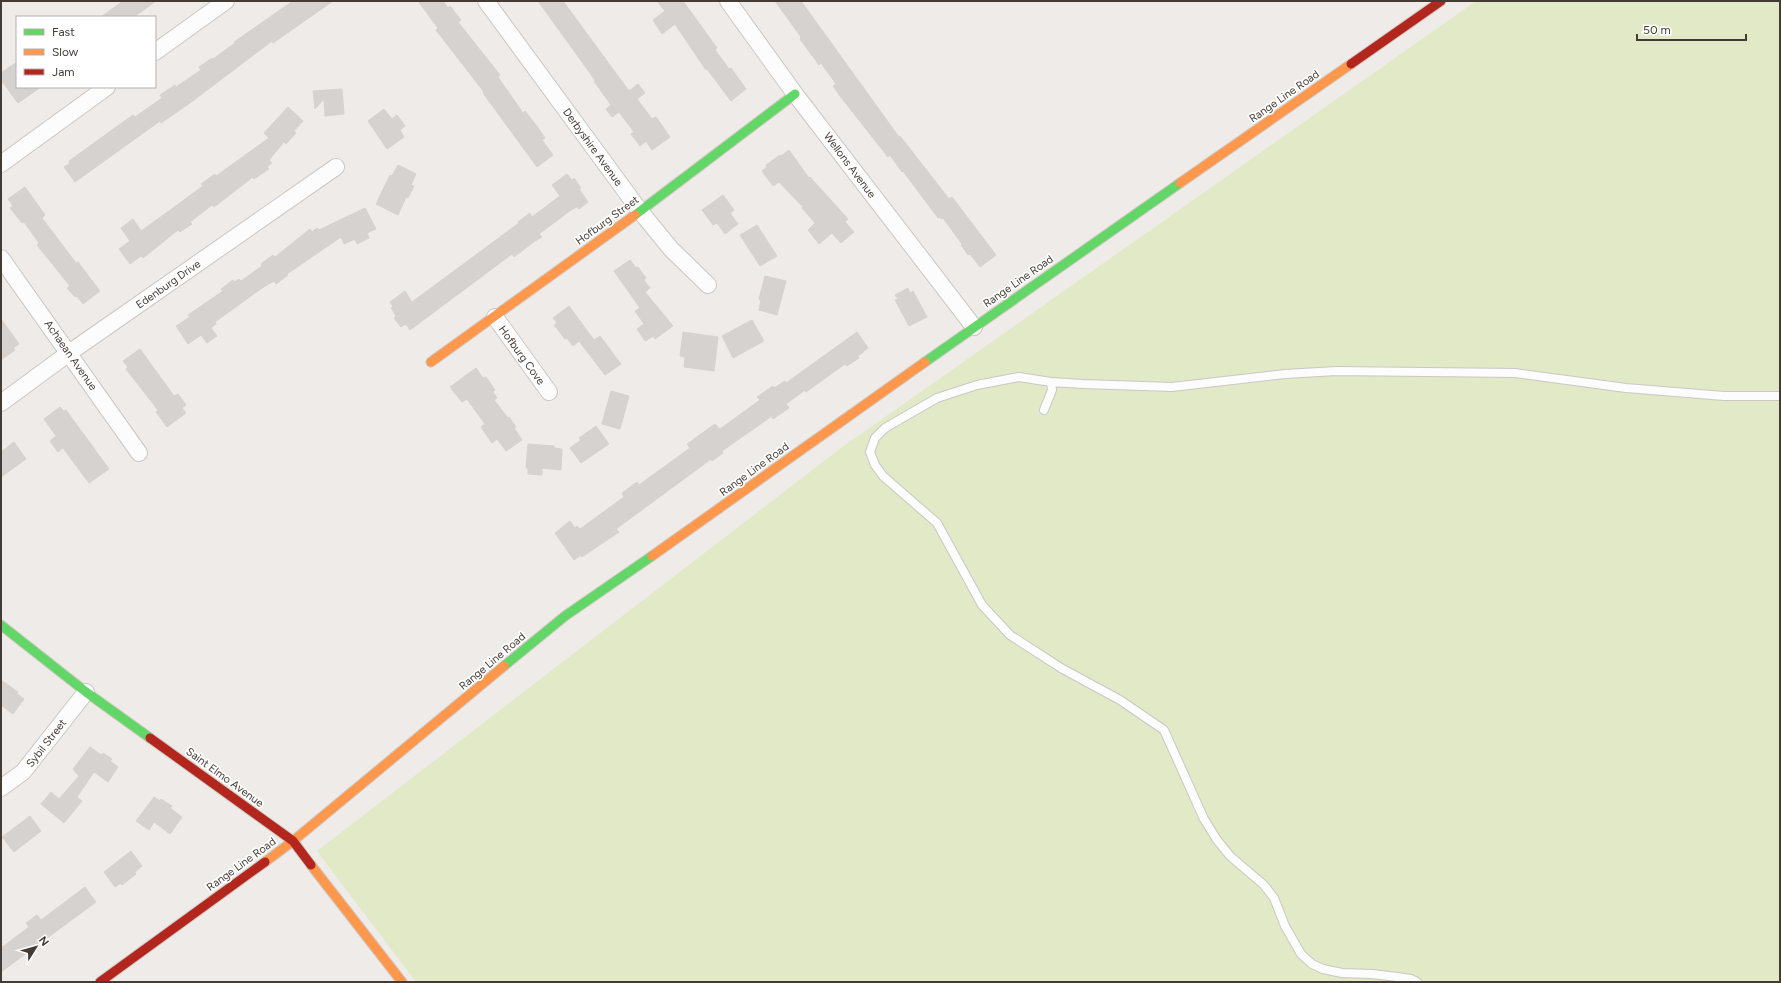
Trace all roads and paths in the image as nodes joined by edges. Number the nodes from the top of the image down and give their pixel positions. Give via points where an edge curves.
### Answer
1 (226, 1) edge
2 (486, 1) edge
3 (728, 1) edge
4 (1441, 1) edge
5 (156, 51) edge
6 (106, 88) edge
7 (795, 94) junction
8 (1, 164) edge
9 (336, 167) dead end
10 (640, 211) junction
11 (1, 258) edge
12 (708, 285) dead end
13 (495, 317) junction
14 (974, 327) junction
15 (69, 353) junction
16 (431, 362) dead end
17 (1051, 382) junction
18 (549, 392) dead end
19 (1780, 396) edge
20 (1, 403) edge
21 (1044, 410) dead end
22 (139, 453) dead end
23 (1, 625) edge
24 (86, 692) junction
25 (1, 788) edge
26 (293, 841) junction
27 (100, 982) edge
28 (402, 982) edge
29 (1417, 982) edge

1 - 5 street
2 - 10 street, Derbyshire Avenue
3 - 7 street, Wellons Avenue
4 - 14 street, Range Line Road
6 - 8 street
7 - 10 street, Hofburg Street
7 - 14 street, Wellons Avenue
9 - 15 street, Edenburg Drive
10 - 12 street, Derbyshire Avenue via 671,249
10 - 13 street, Hofburg Street
11 - 15 street, Achaean Avenue
13 - 16 street, Hofburg Street
13 - 18 street, Hofburg Cove
14 - 26 street, Range Line Road via 689,531 565,616
15 - 20 street, Edenburg Drive
15 - 22 street, Achaean Avenue
17 - 19 lane via 1172,387 1336,371 1515,373 1626,388 1724,396
17 - 21 lane via 1052,390
17 - 29 lane via 1019,377 977,385 938,398 885,428 875,438 870,452 875,465 883,476 937,522 982,605 1010,635 1061,668 1120,700 1164,730 1204,818 1217,840 1274,898 1285,926 1302,954 1312,964 1342,973 1398,977
23 - 24 street, Saint Elmo Avenue
24 - 25 street, Sybil Street via 23,772
24 - 26 street, Saint Elmo Avenue
26 - 27 street, Range Line Road
26 - 28 street, Saint Elmo Avenue

